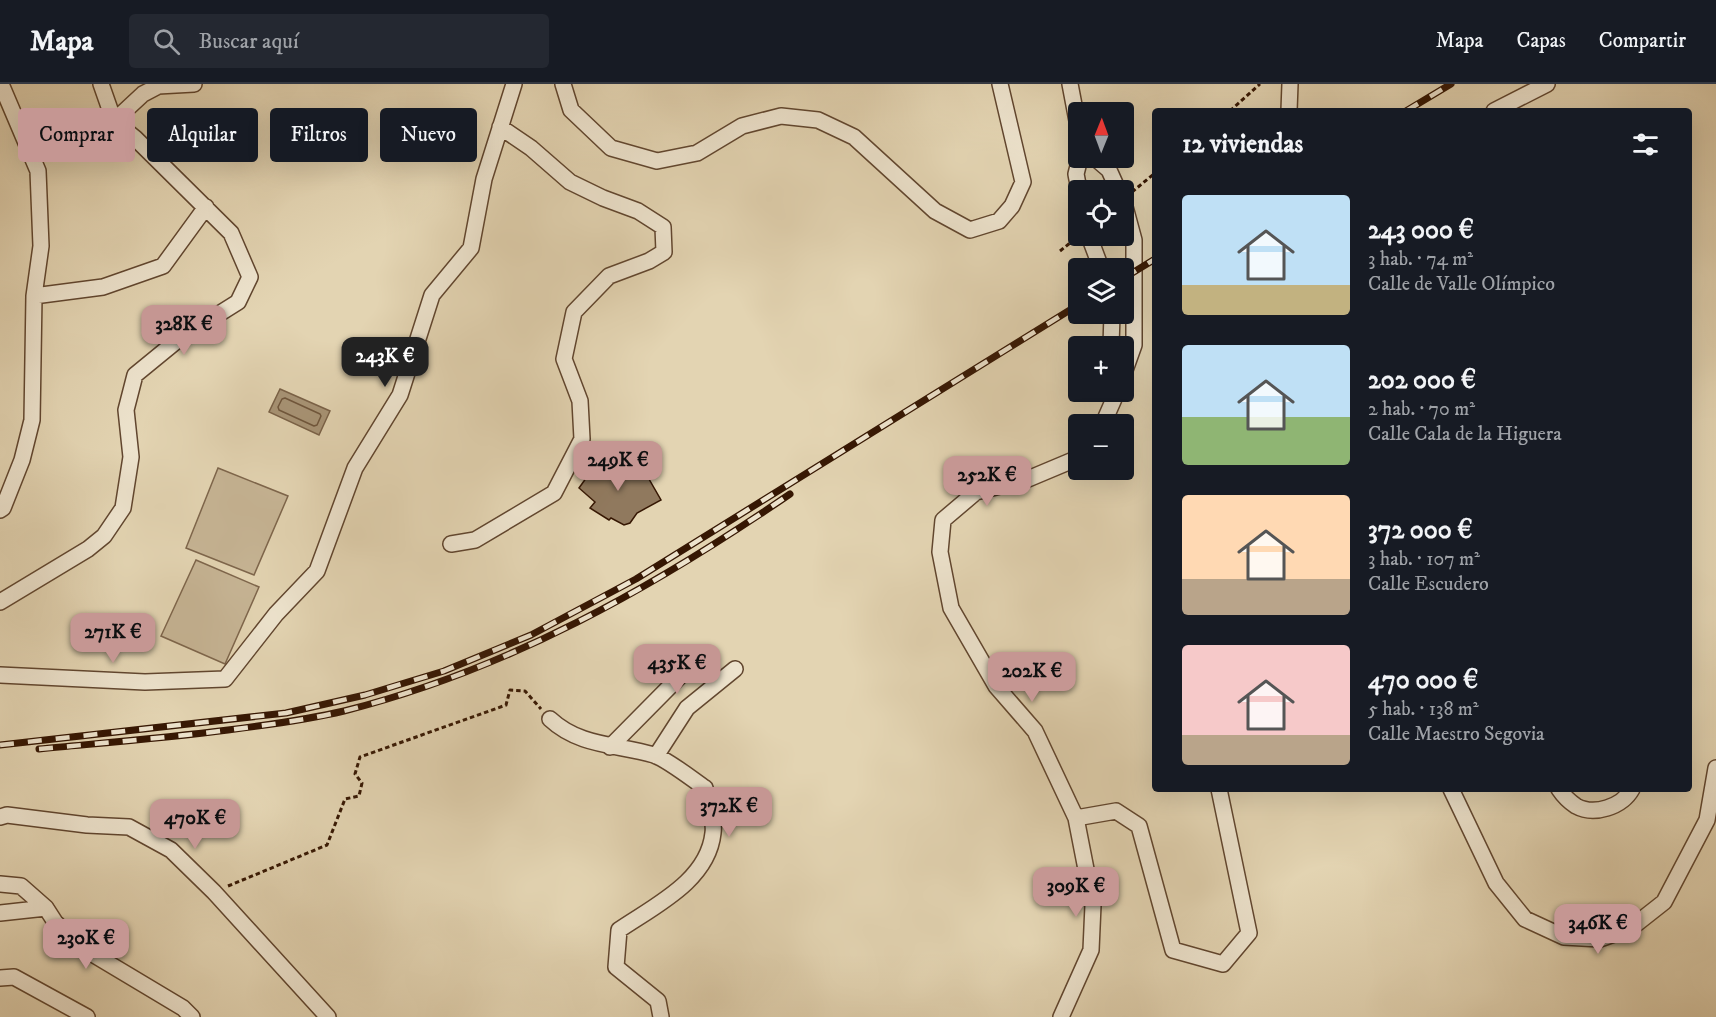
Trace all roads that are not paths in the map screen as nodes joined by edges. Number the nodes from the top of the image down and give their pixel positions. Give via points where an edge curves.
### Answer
1 (1, 84) edge
2 (102, 84) edge
3 (194, 84) edge
4 (514, 84) edge
5 (563, 84) edge
6 (1000, 84) edge
7 (1070, 84) edge
8 (1290, 84) edge
9 (1547, 84) edge
10 (160, 85) edge
11 (1073, 102) edge
12 (110, 108) edge
13 (128, 108) edge
14 (1289, 108) edge
15 (1500, 108) edge
16 (500, 127) junction
17 (135, 138) edge
18 (206, 207) junction
19 (1134, 246) edge
20 (34, 296) junction
21 (1134, 336) edge
22 (1068, 463) edge
23 (0, 510) edge
24 (451, 544) dead end
25 (0, 602) edge
26 (699, 657) dead end
27 (735, 669) dead end
28 (0, 675) edge
29 (550, 719) road end
30 (610, 747) junction
31 (656, 756) junction
32 (1716, 768) edge
33 (1221, 792) edge
34 (1452, 792) edge
35 (1562, 792) edge
36 (1629, 792) edge
37 (0, 817) edge
38 (1076, 818) junction
39 (0, 884) edge
40 (46, 908) junction
41 (0, 913) edge
42 (0, 978) edge
43 (87, 1017) edge
44 (192, 1017) edge
45 (328, 1017) edge
46 (661, 1017) edge
47 (1061, 1017) edge

1 - 20 street via 38,171 41,246
2 - 12 street
3 - 10 street
4 - 16 street
5 - 6 street via 570,110 611,148 657,161 697,153 742,126 781,116 818,120 854,137 935,211 970,230 999,221 1012,206 1023,182
7 - 11 street
8 - 14 street
9 - 15 street
10 - 13 street
16 - 24 street via 570,182 638,211 663,227 664,252 609,276 574,312 564,359 580,401 582,439 554,493 475,540
16 - 28 street via 484,179 471,248 432,295 400,395 355,468 317,571 276,614 225,680 145,682
17 - 18 street
18 - 20 street via 163,266 103,286
18 - 25 street via 231,233 250,277 238,302 179,339 135,375 126,410 131,457 123,508 104,536
19 - 21 street
20 - 23 street via 32,420 22,460
22 - 38 street via 976,492 944,520 940,552 951,608 996,686 1035,731
26 - 30 street
27 - 31 street via 687,708
29 - 30 street via 562,731
30 - 31 street
31 - 46 street via 705,788 714,832 707,858 678,891 619,930 616,967 658,1001
32 - 34 street via 1707,820 1664,902 1631,928 1600,939 1564,937 1525,919 1496,883
33 - 38 street via 1249,933 1223,964 1173,950 1139,826 1116,811
35 - 36 street via 1575,805 1588,810 1618,803
37 - 45 street via 129,827 171,850
38 - 47 street via 1093,905 1091,950
39 - 40 street via 21,886
40 - 41 street
40 - 44 street via 76,944
42 - 43 street via 14,977

